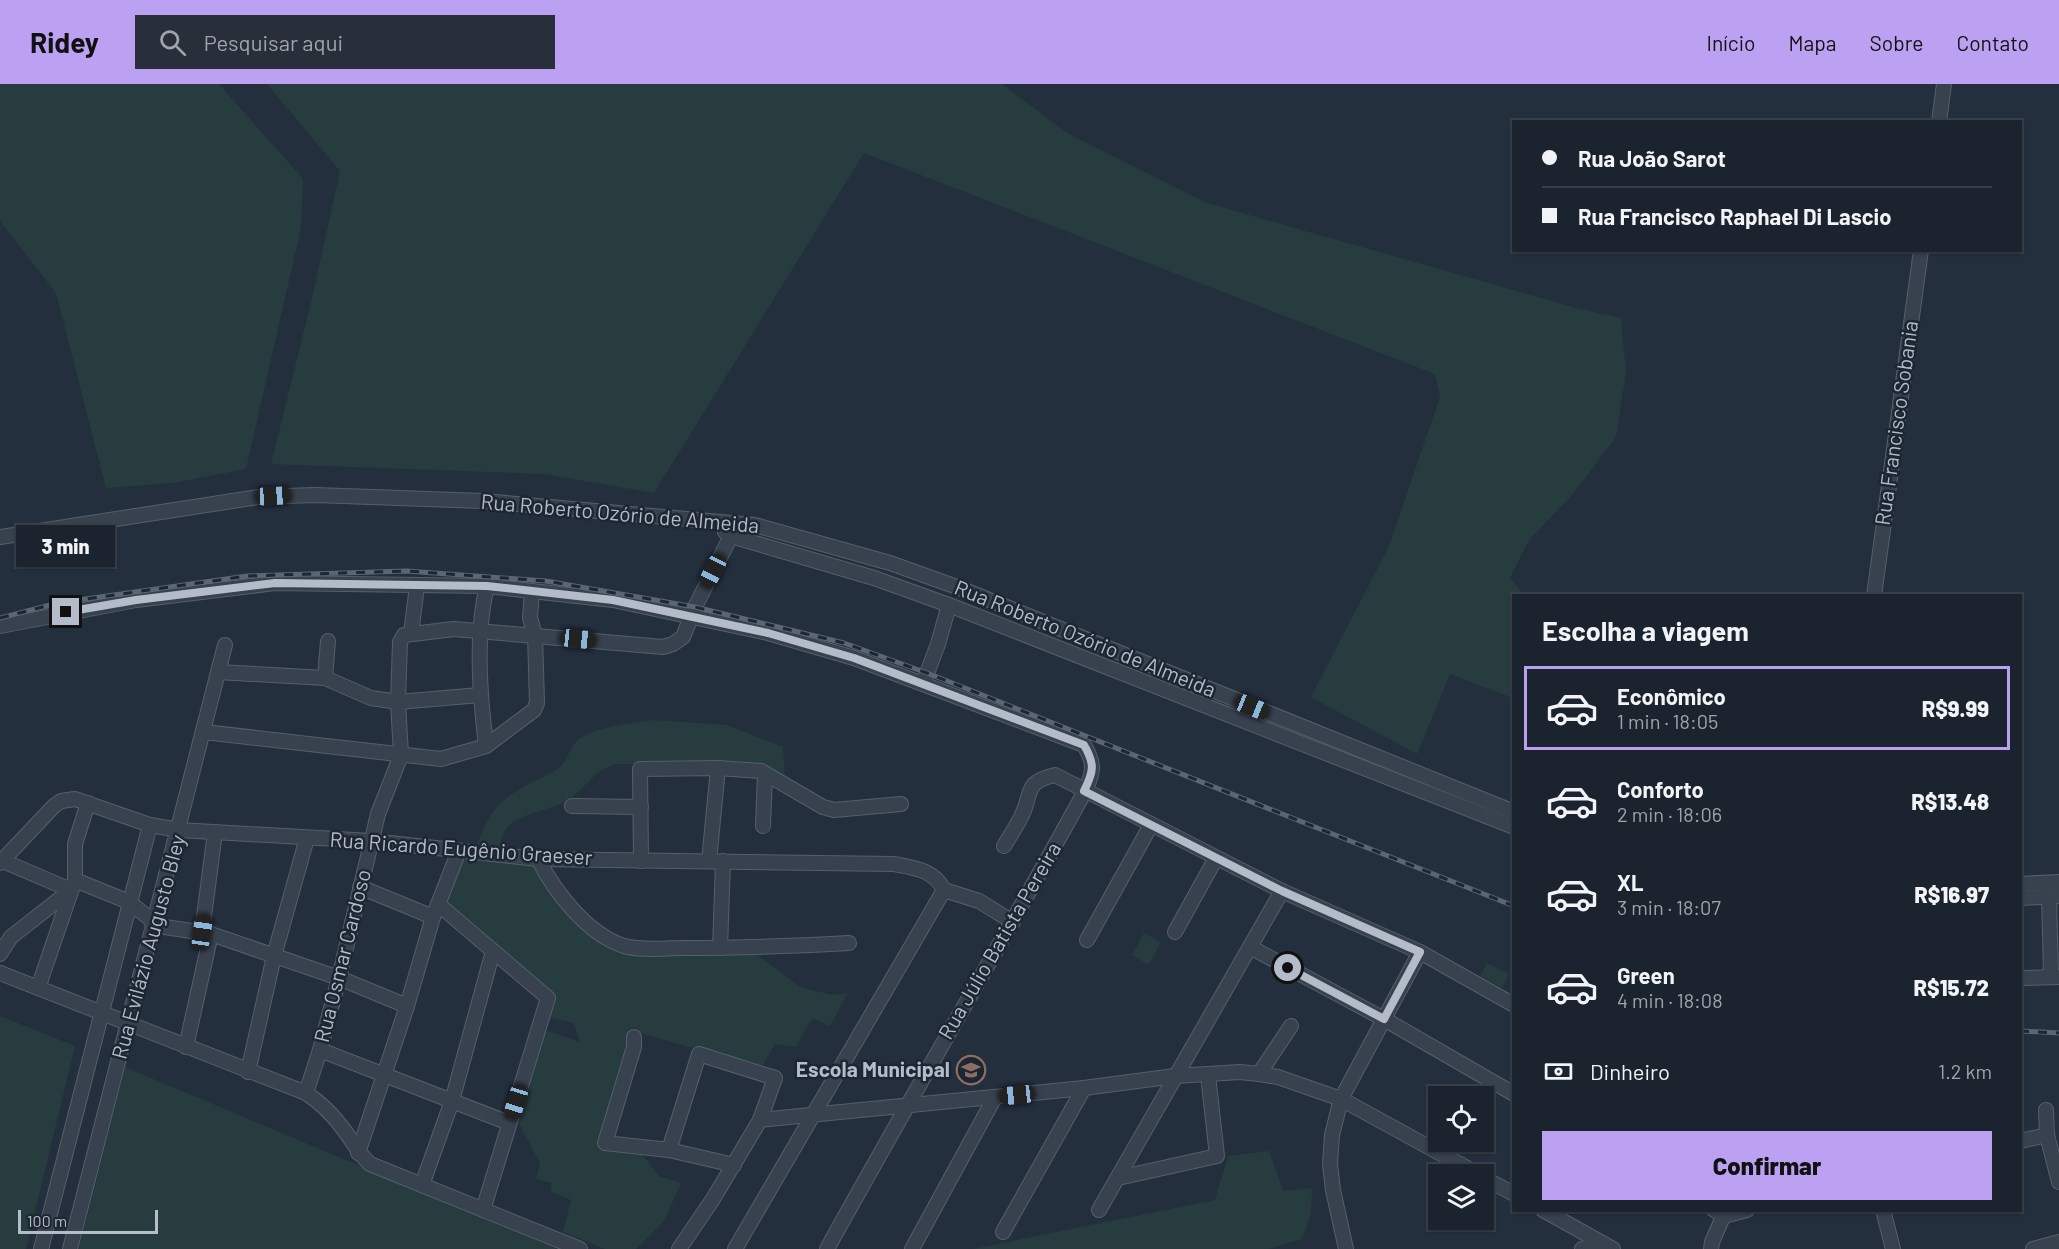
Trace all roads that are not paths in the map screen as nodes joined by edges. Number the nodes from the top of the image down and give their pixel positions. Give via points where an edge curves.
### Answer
1 (1944, 84) edge
2 (1939, 120) edge
3 (1921, 252) edge
4 (705, 520) junction
5 (731, 536) junction
6 (0, 537) edge
7 (417, 586) junction
8 (487, 586) junction
9 (532, 591) junction
10 (1874, 594) edge
11 (949, 605) junction
12 (691, 615) junction
13 (0, 626) edge
14 (482, 631) junction
15 (535, 635) junction
16 (405, 638) junction
17 (328, 641) dead end
18 (225, 645) dead end
19 (218, 672) junction
20 (325, 678) junction
21 (923, 684) junction
22 (480, 695) junction
23 (398, 702) junction
24 (1274, 716) junction
25 (1267, 729) junction
26 (204, 732) junction
27 (1315, 732) junction
28 (486, 746) junction
29 (1309, 746) junction
30 (401, 755) junction
31 (718, 768) junction
32 (765, 774) junction
33 (1084, 791) junction
34 (88, 803) junction
35 (901, 804) dead end
36 (572, 807) dead end
37 (641, 807) junction
38 (1512, 822) edge
39 (1512, 822) edge
40 (150, 825) junction
41 (1151, 825) junction
42 (763, 826) dead end
43 (179, 830) junction
44 (215, 832) junction
45 (307, 838) junction
46 (371, 841) junction
47 (1004, 846) dead end
48 (459, 851) junction
49 (1216, 858) junction
50 (538, 859) junction
51 (641, 861) junction
52 (716, 861) junction
53 (2, 862) edge
54 (2059, 882) edge
55 (2022, 884) edge
56 (73, 885) junction
57 (360, 887) junction
58 (944, 890) junction
59 (1282, 891) junction
60 (2054, 896) edge
61 (2022, 898) edge
62 (129, 902) junction
63 (436, 910) junction
64 (154, 922) junction
65 (1013, 922) junction
66 (1175, 932) dead end
67 (206, 933) junction
68 (1087, 940) dead end
69 (849, 943) dead end
70 (1250, 947) junction
71 (720, 948) junction
72 (493, 951) junction
73 (1420, 952) junction
74 (0, 954) edge
75 (274, 956) junction
76 (0, 973) edge
77 (2055, 977) edge
78 (339, 978) junction
79 (2022, 978) edge
80 (38, 988) junction
81 (1512, 1004) edge
82 (407, 1006) junction
83 (101, 1013) junction
84 (1384, 1019) junction
85 (128, 1025) junction
86 (1291, 1026) dead end
87 (634, 1037) dead end
88 (186, 1047) junction
89 (320, 1050) junction
90 (248, 1072) junction
91 (1259, 1074) junction
92 (1208, 1075) junction
93 (384, 1076) junction
94 (1175, 1076) junction
95 (1084, 1088) junction
96 (306, 1093) junction
97 (1512, 1093) edge
98 (995, 1097) junction
99 (1341, 1099) junction
100 (452, 1101) junction
101 (906, 1106) junction
102 (2046, 1110) dead end
103 (813, 1116) junction
104 (760, 1120) junction
105 (509, 1123) junction
106 (2047, 1135) junction
107 (2022, 1141) edge
108 (669, 1150) junction
109 (358, 1153) junction
110 (1460, 1164) edge
111 (734, 1165) junction
112 (1118, 1178) junction
113 (2059, 1182) edge
114 (1494, 1183) edge
115 (422, 1185) junction
116 (1512, 1193) edge
117 (483, 1210) junction
118 (1099, 1210) dead end
119 (1547, 1212) edge
120 (1721, 1212) edge
121 (1884, 1212) edge
122 (1003, 1232) dead end
123 (2059, 1242) edge
124 (1607, 1246) edge
125 (41, 1249) edge
126 (70, 1249) edge
127 (580, 1249) edge
128 (679, 1249) edge
129 (735, 1249) edge
130 (827, 1249) edge
131 (912, 1249) edge
132 (1347, 1249) edge
133 (1581, 1249) edge
134 (1712, 1249) edge
135 (1893, 1249) edge
136 (2033, 1249) edge

1 - 2 street
3 - 10 street, Rua Francisco Sobania
4 - 5 street
4 - 6 street, Rua Roberto Ozório de Almeida via 483,501 288,495 235,499
4 - 24 street, Rua Roberto Ozório de Almeida via 766,527 910,570
5 - 11 street via 874,578
5 - 12 street
7 - 8 street
7 - 13 street via 275,583 136,600
7 - 16 street, Rua Osmar Cardoso
8 - 9 street
8 - 14 street via 481,611
9 - 12 street via 613,600
9 - 15 street via 530,618
11 - 21 street
11 - 25 street
12 - 15 street via 682,637 663,647
12 - 21 street via 854,658
14 - 15 street
14 - 16 street via 454,629
14 - 22 street
15 - 28 street via 534,710
16 - 23 street, Rua Osmar Cardoso
17 - 20 street
18 - 19 street, Rua Evilázio Augusto Bley
19 - 20 street
19 - 26 street, Rua Evilázio Augusto Bley
20 - 23 street via 371,698
21 - 33 street, Rua Júlio Batista Pereira via 1084,745 1092,758 1092,775
22 - 23 street
22 - 28 street
23 - 30 street, Rua Osmar Cardoso
24 - 25 street
24 - 27 street, Rua Roberto Ozório de Almeida
25 - 29 street
26 - 30 street
26 - 43 street, Rua Evilázio Augusto Bley
27 - 29 street
27 - 38 street, Rua Roberto Ozório de Almeida
28 - 30 street via 441,759
29 - 39 street
30 - 46 street, Rua Osmar Cardoso via 383,797
31 - 32 street
31 - 37 street via 640,769
31 - 52 street
32 - 35 street via 834,810
32 - 42 street
33 - 41 street
33 - 47 street via 1055,775 1041,778 1029,789 1022,815
33 - 65 street, Rua Júlio Batista Pereira
34 - 40 street, Rua Ricardo Eugênio Graeser
34 - 53 street, Rua Ricardo Eugênio Graeser via 75,799 61,801
34 - 56 street via 75,844
36 - 37 street
37 - 51 street
40 - 43 street, Rua Ricardo Eugênio Graeser
40 - 62 street, Rua Evilázio Augusto Bley
41 - 49 street
41 - 68 street
43 - 44 street, Rua Ricardo Eugênio Graeser
43 - 64 street, Rua Evilázio Augusto Bley
44 - 45 street, Rua Ricardo Eugênio Graeser
44 - 67 street
45 - 46 street, Rua Ricardo Eugênio Graeser
45 - 75 street
46 - 48 street, Rua Ricardo Eugênio Graeser
46 - 57 street, Rua Osmar Cardoso
48 - 50 street, Rua Ricardo Eugênio Graeser
48 - 63 street
49 - 59 street
49 - 66 street
50 - 51 street, Rua Ricardo Eugênio Graeser
50 - 71 street via 558,894 574,911 624,946
51 - 52 street, Rua Ricardo Eugênio Graeser
52 - 58 street, Rua Ricardo Eugênio Graeser via 894,864 922,869 939,879
52 - 71 street
53 - 56 street
54 - 55 street
56 - 62 street
56 - 74 street via 11,937
56 - 80 street
57 - 63 street
57 - 78 street, Rua Osmar Cardoso
58 - 65 street via 979,901
58 - 103 street
59 - 70 street
59 - 73 street
60 - 61 street
60 - 77 street
62 - 64 street
62 - 83 street, Rua Evilázio Augusto Bley
63 - 72 street
63 - 82 street
64 - 67 street via 184,932
64 - 85 street, Rua Evilázio Augusto Bley
65 - 101 street, Rua Júlio Batista Pereira
67 - 75 street
67 - 88 street
69 - 71 street
70 - 84 street
70 - 94 street
72 - 100 street
72 - 105 street via 548,998
73 - 81 street
73 - 84 street
75 - 78 street
75 - 90 street
76 - 80 street
77 - 79 street
78 - 82 street
78 - 89 street, Rua Osmar Cardoso
80 - 83 street
82 - 93 street
83 - 85 street
83 - 125 street, Rua Evilázio Augusto Bley
84 - 97 street
84 - 99 street
85 - 88 street
85 - 126 street, Rua Evilázio Augusto Bley
86 - 91 street
87 - 108 street via 605,1143
88 - 90 street
89 - 93 street
89 - 96 street, Rua Osmar Cardoso
90 - 96 street
91 - 92 street
91 - 99 street
92 - 94 street
92 - 112 street via 1216,1156
93 - 100 street
93 - 109 street
94 - 95 street
94 - 112 street
95 - 98 street
95 - 122 street
96 - 109 street via 345,1130
98 - 101 street
98 - 131 street
99 - 110 street
99 - 132 street via 1330,1164
100 - 105 street
100 - 115 street
101 - 103 street
101 - 130 street, Rua Júlio Batista Pereira
102 - 106 street
103 - 104 street
103 - 129 street
104 - 108 street via 775,1078 699,1054
104 - 111 street
105 - 117 street
106 - 107 street
106 - 113 street
108 - 111 street
109 - 115 street via 370,1164
111 - 128 street
112 - 118 street
114 - 116 street
115 - 117 street
117 - 127 street
119 - 124 street
120 - 134 street
121 - 135 street
123 - 136 street
124 - 133 street

